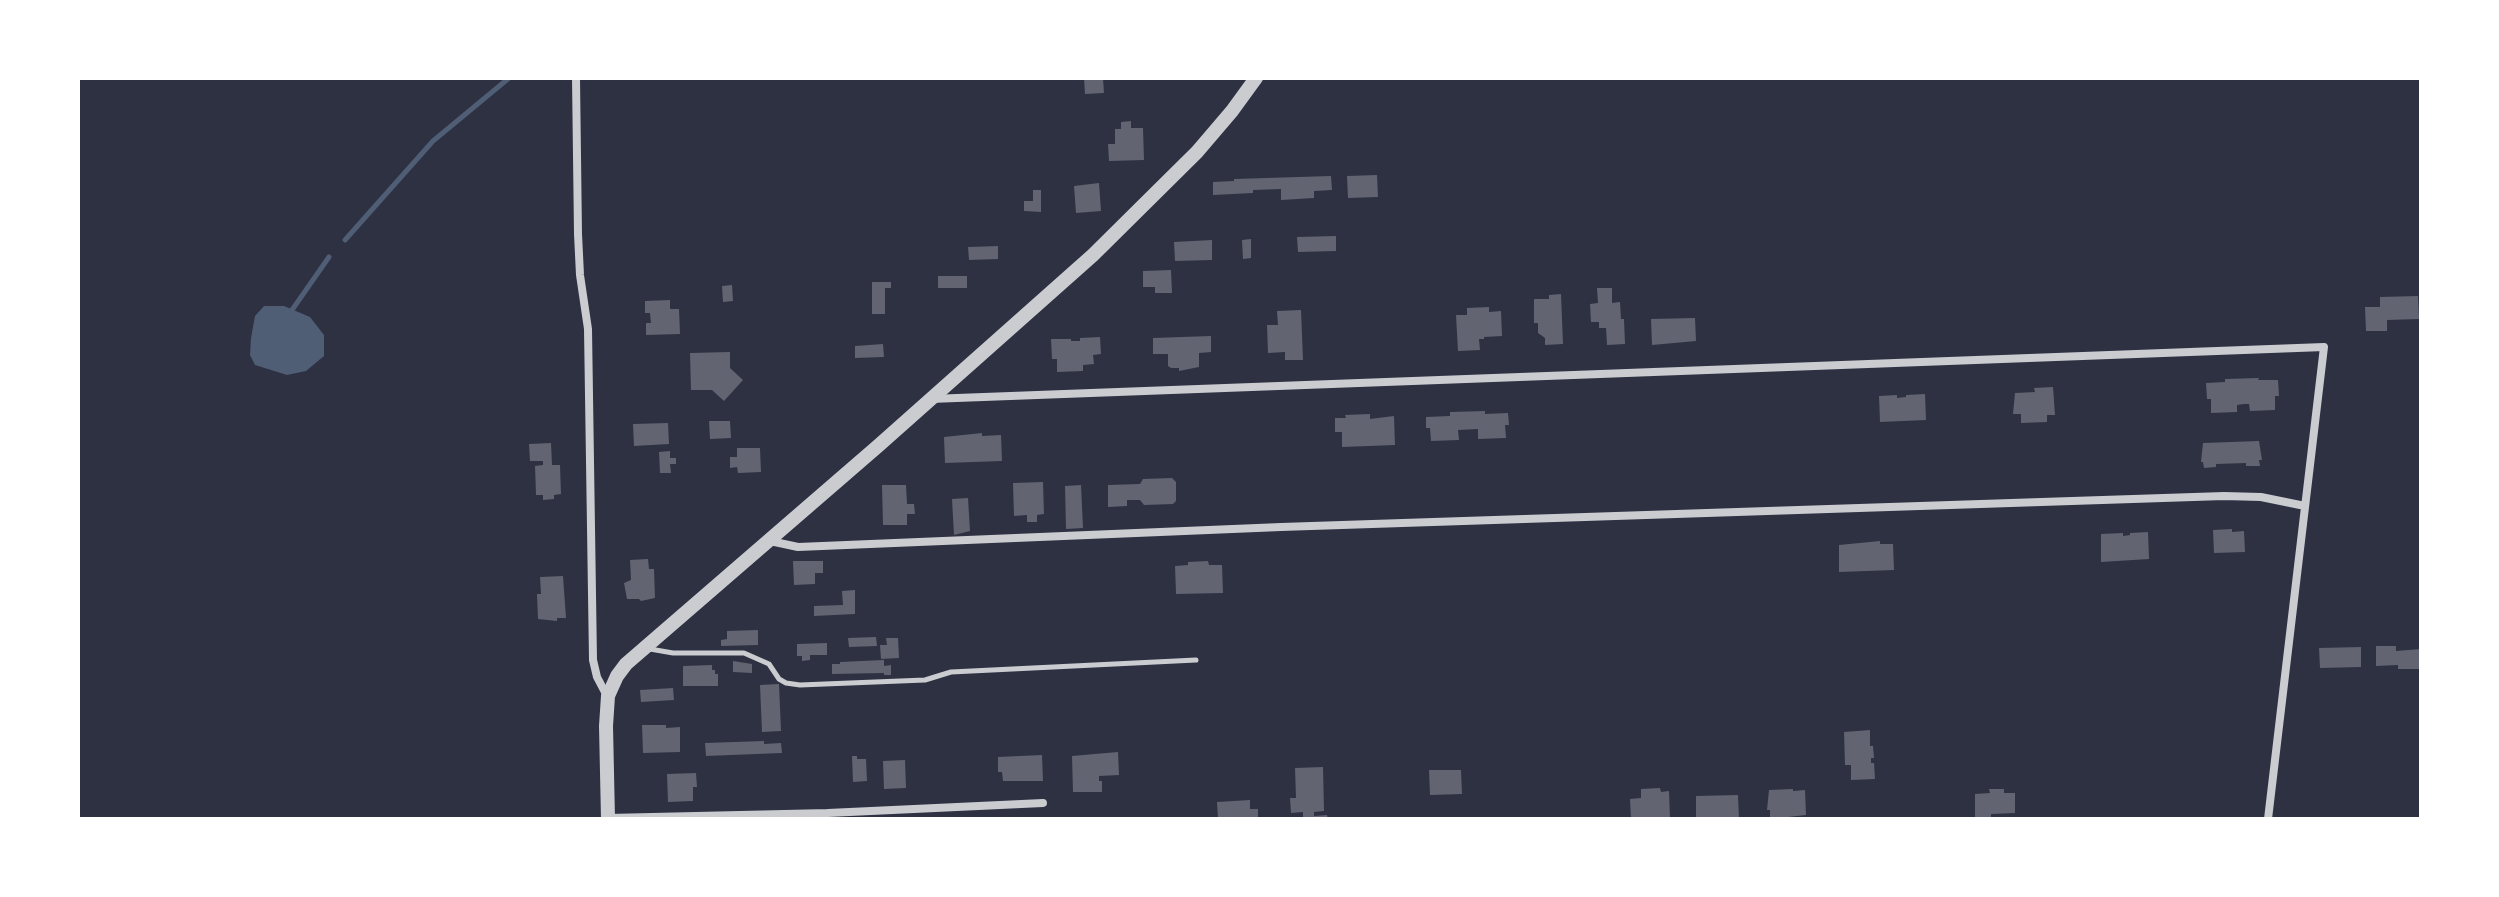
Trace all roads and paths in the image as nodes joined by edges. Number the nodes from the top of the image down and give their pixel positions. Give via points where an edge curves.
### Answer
1 (576, 78) edge
2 (1256, 78) edge
3 (930, 399) junction
4 (2305, 506) junction
5 (769, 541) junction
6 (645, 649) junction
7 (1196, 660) dead end
8 (608, 696) junction
9 (1043, 803) dead end
10 (828, 816) edge
11 (608, 819) edge
12 (2268, 819) edge

1 - 8 street via 578,234 588,329 593,660
2 - 3 street via 1197,152 1126,224
3 - 4 street via 2324,347
3 - 5 street
4 - 5 street via 2224,496 798,547
4 - 12 street
5 - 6 street
6 - 7 lane via 744,653 769,664 779,679 800,685
6 - 8 street via 626,664
8 - 11 street
9 - 10 street
10 - 11 street

